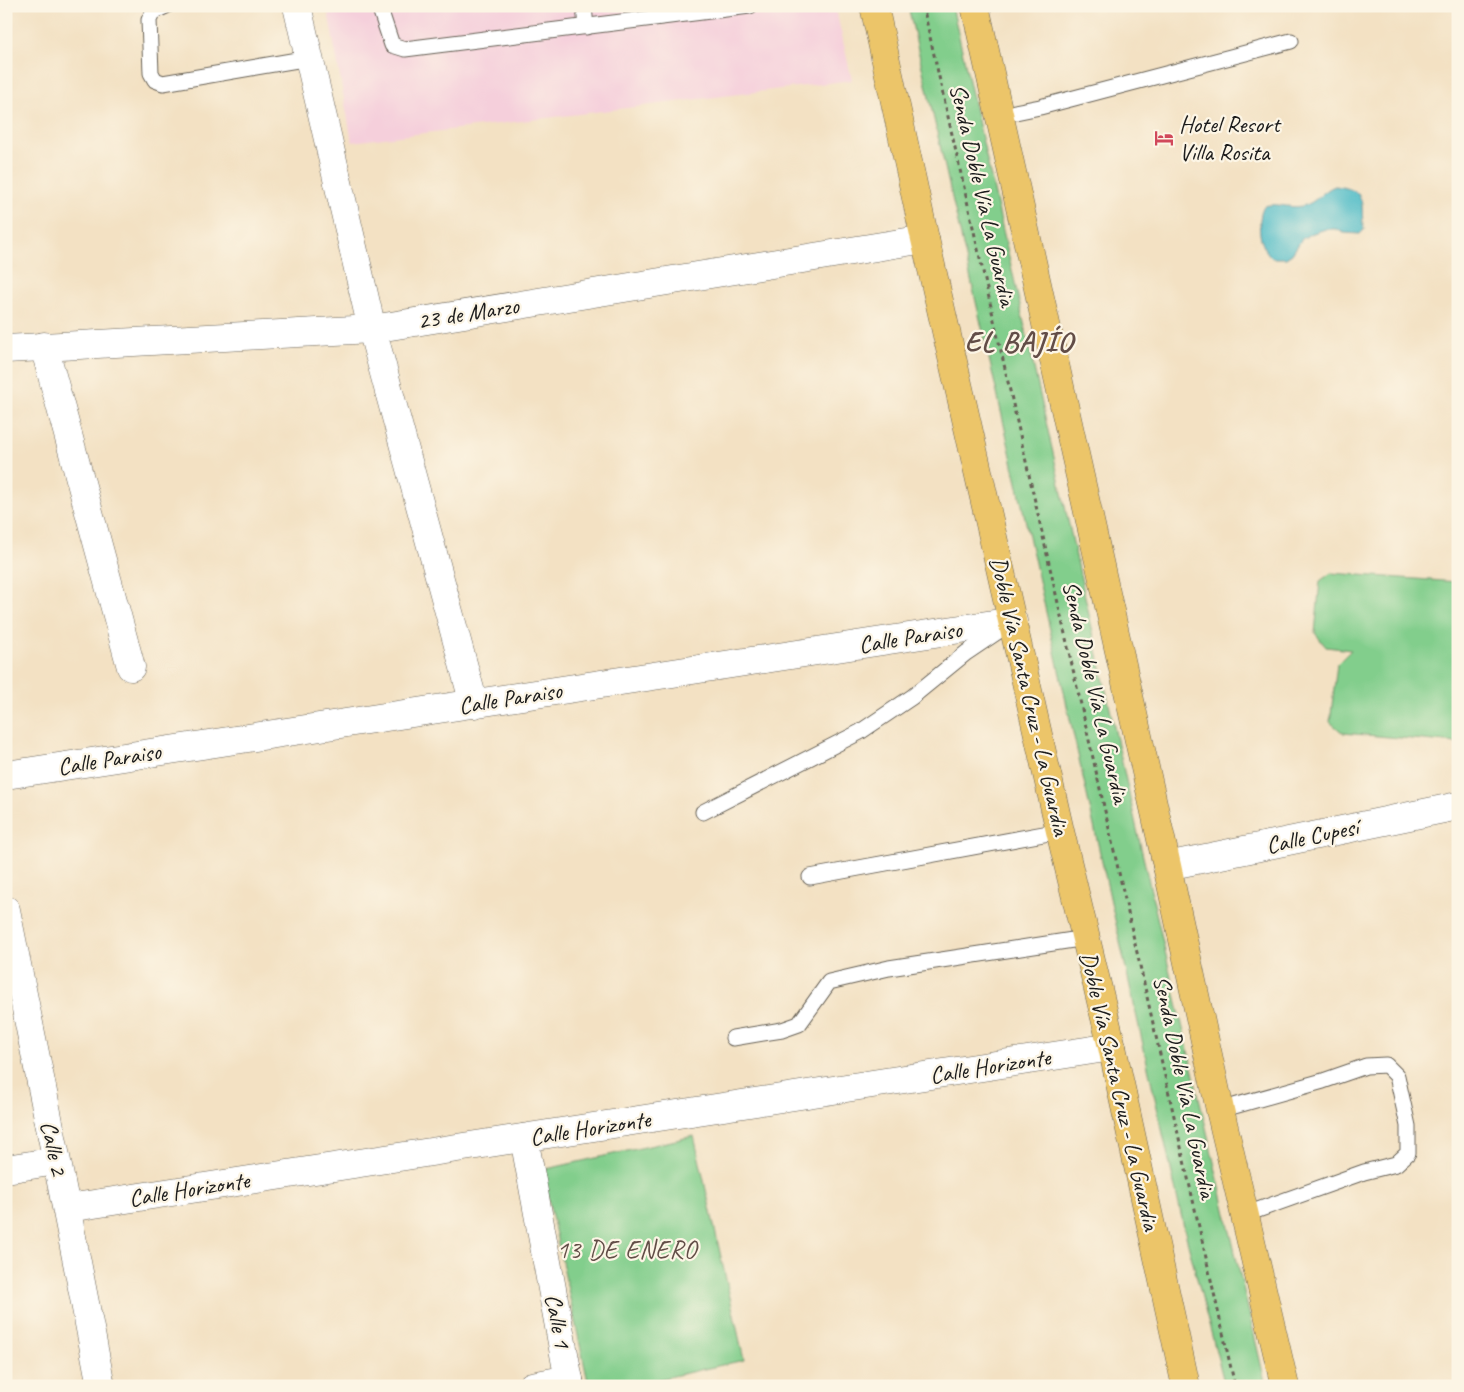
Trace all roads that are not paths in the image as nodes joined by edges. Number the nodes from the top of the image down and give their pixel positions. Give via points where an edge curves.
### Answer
1 (166, 6) edge
2 (298, 6) edge
3 (378, 6) edge
4 (584, 6) edge
5 (750, 6) edge
6 (874, 6) edge
7 (975, 6) edge
8 (586, 27) junction
9 (1291, 41) dead end
10 (309, 58) junction
11 (1000, 115) junction
12 (925, 239) junction
13 (372, 329) junction
14 (44, 346) junction
15 (6, 349) edge
16 (1013, 621) junction
17 (130, 666) dead end
18 (474, 704) junction
19 (6, 775) edge
20 (1458, 806) edge
21 (703, 812) dead end
22 (1060, 831) junction
23 (1167, 866) junction
24 (810, 877) dead end
25 (6, 910) edge
26 (1086, 938) junction
27 (734, 1038) dead end
28 (1112, 1047) junction
29 (1220, 1110) junction
30 (524, 1138) junction
31 (56, 1162) junction
32 (6, 1169) edge
33 (68, 1208) junction
34 (1244, 1215) junction
35 (569, 1382) edge
36 (102, 1386) edge
37 (532, 1386) edge
38 (1186, 1386) edge
39 (1285, 1386) edge

1 - 10 lane via 153,12 149,20 151,73 155,80 163,83
2 - 10 street
3 - 8 lane via 392,45 405,49
4 - 8 lane
5 - 8 lane
6 - 12 highway, Doble Vía Santa Cruz - La Guardia
7 - 11 highway
9 - 11 lane
10 - 13 street
11 - 23 highway
12 - 13 street, 23 de Marzo
12 - 16 highway, Doble Vía Santa Cruz - La Guardia
13 - 14 street, 23 de Marzo
13 - 18 street
14 - 15 street, 23 de Marzo
14 - 17 street
16 - 18 street, Calle Paraiso
16 - 21 lane via 966,652 912,698 860,732
16 - 22 highway, Doble Vía Santa Cruz - La Guardia
18 - 19 street, Calle Paraiso
20 - 23 street, Calle Cupesí
22 - 24 lane
22 - 26 highway, Doble Vía Santa Cruz - La Guardia
23 - 29 highway
25 - 31 street, Calle 2
26 - 27 lane via 889,968 829,982 799,1024
26 - 28 highway, Doble Vía Santa Cruz - La Guardia
28 - 30 street, Calle Horizonte
28 - 38 highway, Doble Vía Santa Cruz - La Guardia
29 - 34 highway
29 - 34 lane via 1366,1066 1386,1065 1398,1076 1408,1126 1408,1153 1396,1164 1364,1172
30 - 33 street, Calle Horizonte
30 - 35 street, Calle 1
31 - 32 street
31 - 33 street, Calle 2
33 - 36 street, Calle 2
34 - 39 highway
35 - 37 street

